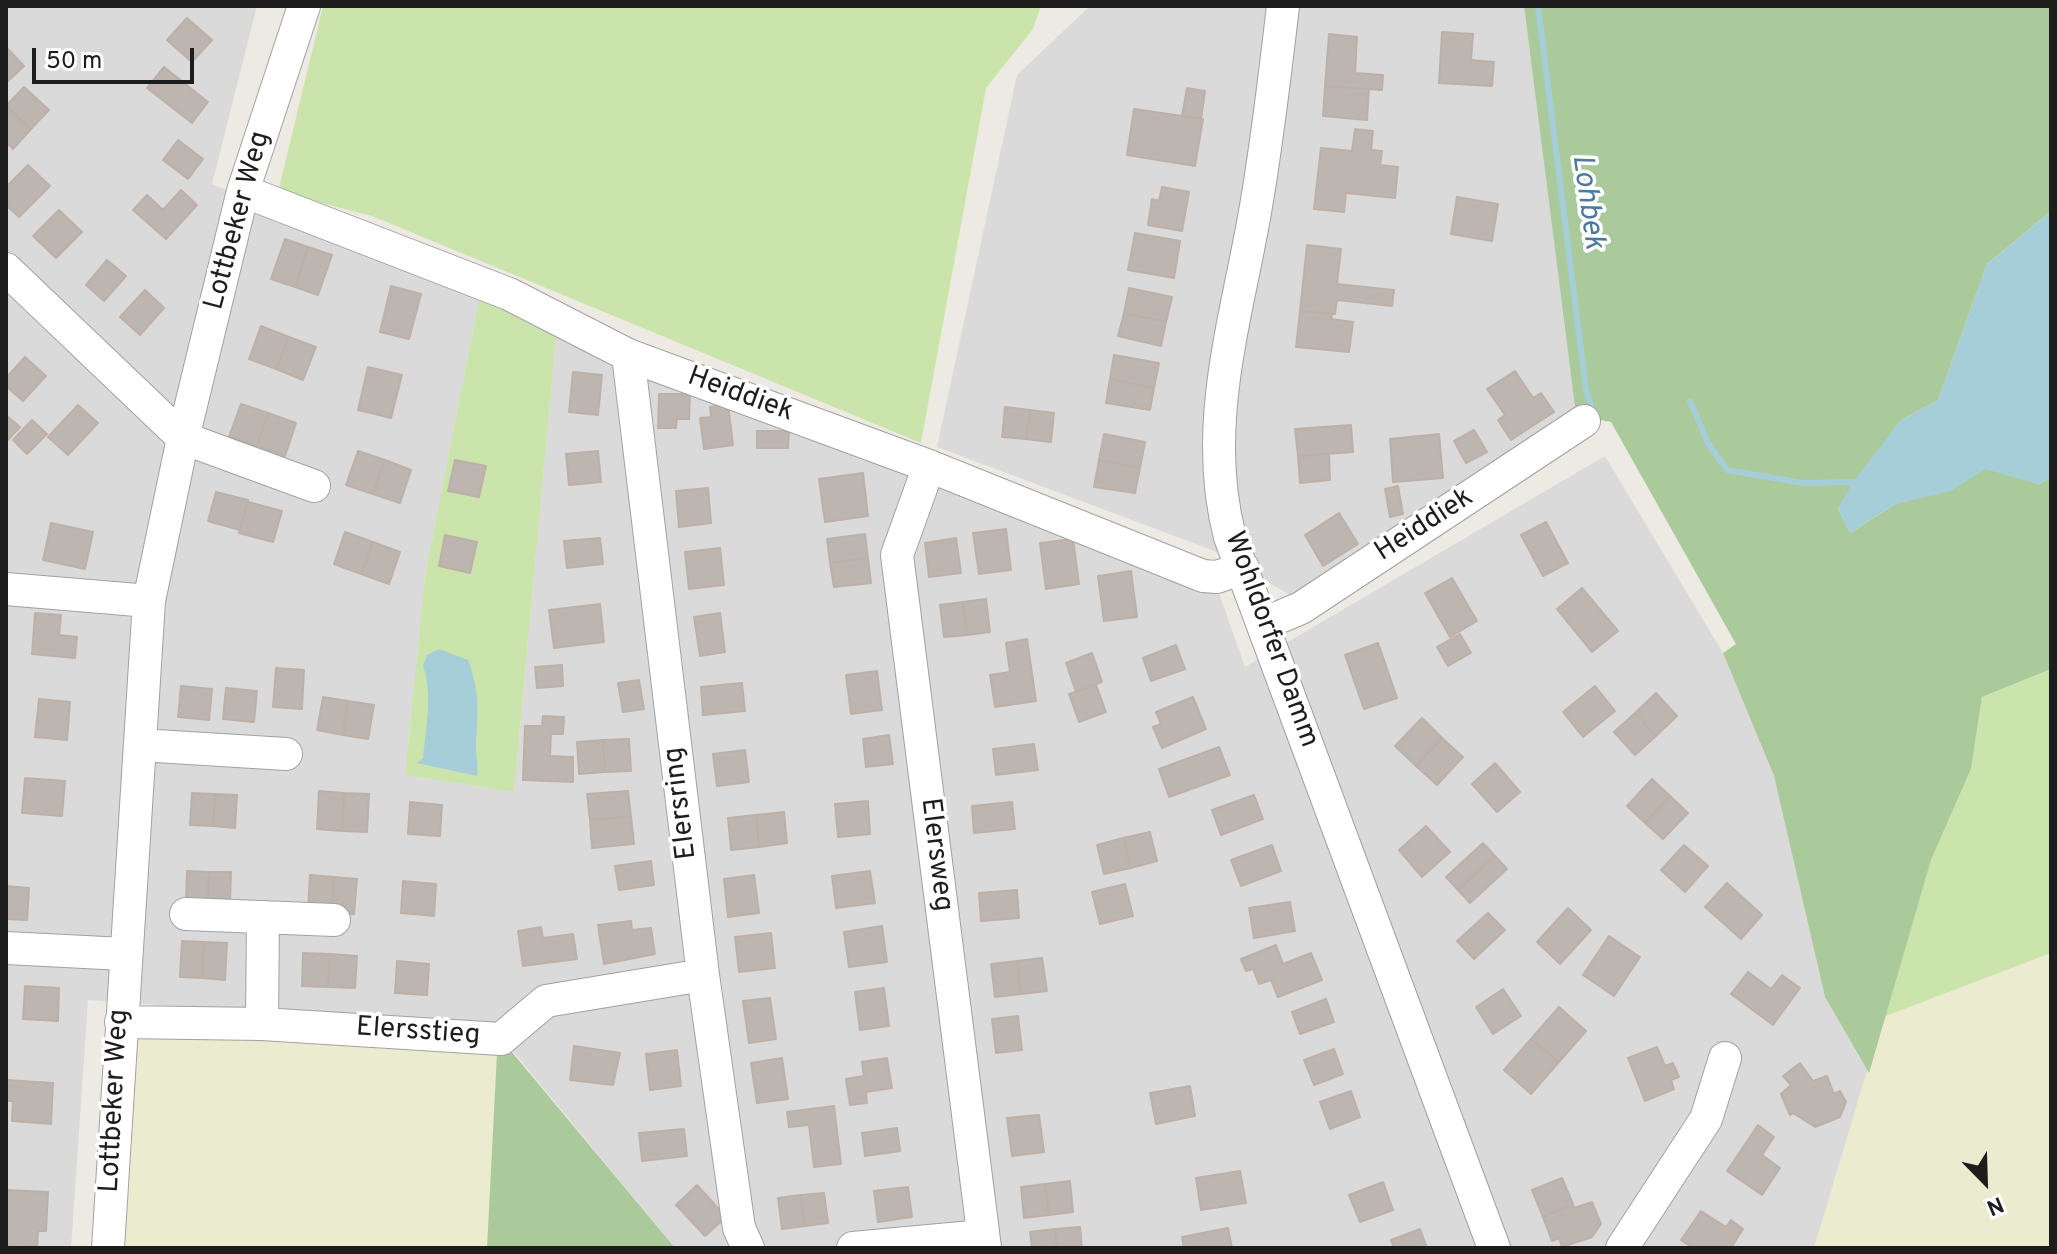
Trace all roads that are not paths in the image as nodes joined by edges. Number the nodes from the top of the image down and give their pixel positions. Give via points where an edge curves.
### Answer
1 (304, 6) edge
2 (1283, 6) edge
3 (243, 191) junction
4 (6, 269) edge
5 (628, 355) junction
6 (1584, 421) dead end
7 (183, 438) junction
8 (929, 466) junction
9 (314, 486) dead end
10 (1243, 568) junction
11 (6, 589) edge
12 (149, 601) junction
13 (1263, 624) junction
14 (140, 745) junction
15 (286, 754) dead end
16 (186, 914) dead end
17 (263, 917) junction
18 (334, 920) dead end
19 (6, 948) edge
20 (124, 954) junction
21 (703, 975) junction
22 (121, 1022) junction
23 (262, 1024) junction
24 (1725, 1058) dead end
25 (984, 1242) edge
26 (108, 1248) edge
27 (748, 1248) edge
28 (853, 1248) edge
29 (1494, 1248) edge
30 (1622, 1248) edge

1 - 3 street, Lottbeker Weg
2 - 10 street, Wohldorfer Damm via 1217,431 1220,500
3 - 5 street, Heiddiek via 509,294
3 - 7 street, Lottbeker Weg
4 - 7 street
5 - 8 street, Heiddiek
5 - 21 street, Elersring
6 - 13 street, Heiddiek via 1301,608
7 - 9 street
7 - 12 street, Lottbeker Weg
8 - 10 street, Heiddiek via 1203,576
8 - 25 street, Elersweg via 897,555
10 - 13 street, Wohldorfer Damm
11 - 12 street
12 - 14 street, Lottbeker Weg
13 - 29 street, Wohldorfer Damm
14 - 15 street
14 - 20 street, Lottbeker Weg
16 - 17 street
17 - 18 street
17 - 23 street
19 - 20 street
20 - 22 street, Lottbeker Weg
21 - 23 street, Elersstieg via 546,1001 501,1039
21 - 27 street, Elersring via 739,1228
22 - 23 street, Elersstieg
22 - 26 street, Lottbeker Weg
24 - 30 street via 1706,1119
25 - 28 street

